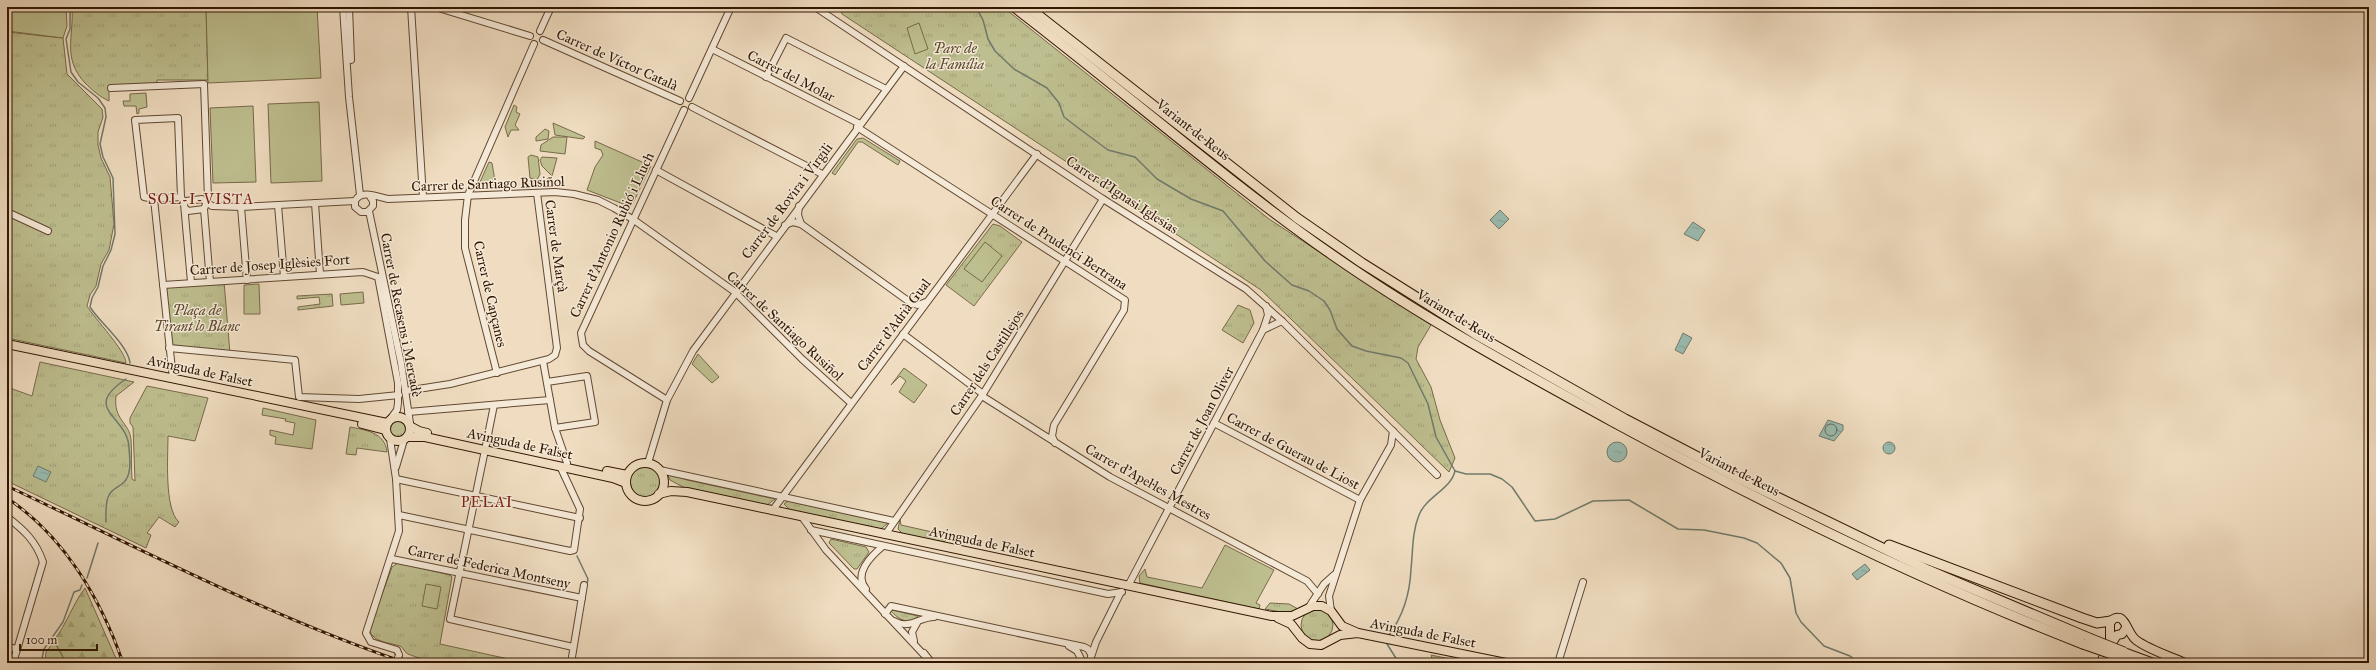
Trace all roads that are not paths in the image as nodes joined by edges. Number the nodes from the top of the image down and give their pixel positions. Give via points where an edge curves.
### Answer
1 (343, 7) edge
2 (349, 7) edge
3 (411, 7) edge
4 (435, 7) edge
5 (551, 7) edge
6 (731, 7) edge
7 (815, 7) edge
8 (1014, 7) edge
9 (1028, 7) edge
10 (540, 31) junction
11 (530, 36) junction
12 (544, 40) junction
13 (534, 44) junction
14 (712, 49) junction
15 (904, 66) junction
16 (766, 76) junction
17 (111, 88) dead end
18 (886, 89) junction
19 (689, 98) junction
20 (680, 101) junction
21 (692, 107) junction
22 (684, 110) junction
23 (858, 126) junction
24 (1037, 154) junction
25 (656, 170) junction
26 (822, 174) junction
27 (537, 193) junction
28 (364, 195) junction
29 (468, 195) junction
30 (181, 197) junction
31 (423, 197) junction
32 (154, 199) junction
33 (388, 199) junction
34 (1103, 199) junction
35 (355, 201) junction
36 (206, 202) junction
37 (314, 203) junction
38 (374, 204) junction
39 (278, 205) junction
40 (799, 205) junction
41 (184, 206) junction
42 (241, 207) junction
43 (204, 209) junction
44 (7, 212) edge
45 (367, 212) junction
46 (992, 214) junction
47 (634, 220) junction
48 (801, 224) junction
49 (782, 228) junction
50 (48, 230) dead end
51 (776, 236) junction
52 (1065, 262) junction
53 (320, 274) junction
54 (284, 277) junction
55 (378, 277) junction
56 (247, 280) junction
57 (191, 282) junction
58 (210, 282) junction
59 (163, 285) junction
60 (735, 292) junction
61 (926, 302) junction
62 (911, 303) junction
63 (1266, 305) junction
64 (915, 317) junction
65 (1282, 321) junction
66 (1264, 330) junction
67 (903, 334) junction
68 (7, 344) edge
69 (169, 348) junction
70 (7, 349) edge
71 (543, 361) junction
72 (497, 373) junction
73 (173, 379) junction
74 (547, 382) junction
75 (405, 391) junction
76 (399, 395) junction
77 (983, 395) junction
78 (550, 400) junction
79 (667, 400) junction
80 (851, 403) junction
81 (494, 406) junction
82 (408, 412) junction
83 (1214, 423) junction
84 (388, 424) junction
85 (410, 425) junction
86 (1054, 425) junction
87 (555, 428) junction
88 (1036, 431) junction
89 (1393, 431) junction
90 (390, 438) junction
91 (406, 438) junction
92 (1055, 443) junction
93 (485, 448) junction
94 (648, 463) junction
95 (563, 465) junction
96 (660, 470) junction
97 (395, 471) junction
98 (1437, 474) dead end
99 (664, 478) junction
100 (396, 479) junction
101 (626, 479) junction
102 (687, 492) junction
103 (659, 494) junction
104 (476, 495) junction
105 (782, 497) junction
106 (1360, 500) junction
107 (1169, 508) junction
108 (772, 511) junction
109 (399, 515) junction
110 (802, 517) junction
111 (7, 518) edge
112 (580, 518) junction
113 (894, 521) junction
114 (467, 529) junction
115 (810, 530) junction
116 (1846, 530) junction
117 (885, 535) junction
118 (883, 546) junction
119 (392, 559) junction
120 (862, 570) junction
121 (459, 572) junction
122 (1335, 574) junction
123 (1928, 574) junction
124 (1307, 581) junction
125 (1583, 582) dead end
126 (1324, 584) junction
127 (584, 585) dead end
128 (1125, 588) junction
129 (1318, 594) junction
130 (1329, 596) junction
131 (582, 598) junction
132 (1306, 609) junction
133 (1331, 611) junction
134 (887, 612) junction
135 (1272, 616) junction
136 (944, 618) junction
137 (1336, 619) junction
138 (2111, 621) junction
139 (897, 623) junction
140 (917, 623) junction
141 (2126, 628) junction
142 (1298, 631) junction
143 (1358, 633) junction
144 (2114, 633) junction
145 (1331, 639) junction
146 (914, 641) junction
147 (2086, 641) junction
148 (1064, 644) junction
149 (7, 647) edge
150 (574, 647) junction
151 (17, 649) junction
152 (1080, 655) junction
153 (1091, 655) junction
154 (926, 656) junction
155 (2123, 659) edge
156 (13, 663) edge
157 (396, 663) edge
158 (571, 663) edge
159 (932, 663) edge
160 (1082, 663) edge
161 (1089, 663) edge
162 (1506, 663) edge
163 (1558, 663) edge
164 (2103, 663) edge
165 (2137, 663) edge
166 (2152, 663) edge
167 (2185, 663) edge

1 - 28 street via 350,104
2 - 28 street via 354,113
3 - 31 street
4 - 11 street
5 - 10 street
6 - 14 street
7 - 15 street, Carrer d'Ignasi Iglesias
8 - 123 highway, Variant de Reus via 1150,116 1331,254 1417,310 1556,391 1688,462 1812,525
9 - 116 highway, Variant de Reus via 1264,194 1414,297 1625,419
10 - 11 street via 533,32
10 - 12 street
11 - 13 street
12 - 13 street via 540,44
12 - 20 street, Carrer de Víctor Català
13 - 29 street, Carrer de Capçanes
14 - 16 street, Carrer del Molar
14 - 19 street
15 - 18 street, Carrer de Rovira i Virgili
15 - 24 street, Carrer d'Ignasi Iglesias
16 - 18 street via 786,38
16 - 23 street, Carrer del Molar
17 - 36 street via 204,84 208,199
18 - 23 street, Carrer de Rovira i Virgili
19 - 20 street
19 - 21 street
20 - 22 street via 680,106
21 - 22 street
21 - 26 street
22 - 25 street, Carrer d'Antonio Rubió i Lluch
23 - 26 street, Carrer de Rovira i Virgili
23 - 46 street, Carrer de Prudenci Bertrana
24 - 34 street, Carrer d'Ignasi Iglesias
24 - 46 street, Carrer d'Adrià Gual
25 - 47 street, Carrer d'Antonio Rubió i Lluch
25 - 51 street
26 - 40 street, Carrer de Rovira i Virgili
27 - 29 street, Carrer de Santiago Rusiñol
27 - 47 street, Carrer de Santiago Rusiñol via 574,194 598,200
27 - 71 street, Carrer de Marçà via 557,351 553,357
28 - 33 street, Carrer de Santiago Rusiñol
28 - 35 street
28 - 38 street
29 - 31 street, Carrer de Santiago Rusiñol
29 - 72 street, Carrer de Capçanes via 465,248
30 - 32 street
30 - 32 street via 178,118 135,120 144,197
30 - 41 street
31 - 33 street, Carrer de Santiago Rusiñol
32 - 59 street
33 - 38 street, Carrer de Santiago Rusiñol
34 - 52 street, Carrer dels Castillejos
34 - 63 street, Carrer d'Ignasi Iglesias via 1246,289
35 - 37 street
35 - 45 street via 357,209
36 - 41 street via 202,199 189,199
36 - 42 street via 212,206
36 - 43 street
37 - 39 street
37 - 53 street
38 - 45 street
39 - 42 street
39 - 54 street
40 - 48 street via 798,215
40 - 49 street, Carrer de Rovira i Virgili
41 - 43 street via 188,211
41 - 57 street
42 - 56 street
43 - 58 street
44 - 50 street
45 - 55 street, Carrer de Recasens i Mercadè
45 - 75 street, Carrer de Recasens i Mercadè
46 - 52 street, Carrer de Prudenci Bertrana
46 - 61 street, Carrer d'Adrià Gual
47 - 60 street, Carrer de Santiago Rusiñol
47 - 79 street, Carrer d'Antonio Rubió i Lluch via 584,325 581,337 585,348 594,355
48 - 49 street via 792,222
48 - 62 street
49 - 51 street, Carrer de Rovira i Virgili
51 - 60 street, Carrer de Rovira i Virgili
52 - 77 street, Carrer dels Castillejos
52 - 86 street, Carrer de Prudenci Bertrana via 1122,298 1126,305
53 - 54 street, Carrer de Josep Iglèsies Fort
53 - 55 street, Carrer de Josep Iglèsies Fort via 363,272
54 - 56 street, Carrer de Josep Iglèsies Fort
55 - 76 street, Carrer de Recasens i Mercadè
56 - 58 street, Carrer de Josep Iglèsies Fort
57 - 58 street, Carrer de Josep Iglèsies Fort
57 - 59 street, Carrer de Josep Iglèsies Fort
59 - 69 street
60 - 79 street, Carrer de Rovira i Virgili via 693,351
60 - 80 street, Carrer de Santiago Rusiñol
61 - 62 street via 918,305
61 - 64 street, Carrer d'Adrià Gual
62 - 64 street
63 - 65 street, Carrer d'Ignasi Iglesias
63 - 66 street, Carrer de Joan Oliver via 1268,315
64 - 67 street, Carrer d'Adrià Gual
65 - 66 street
65 - 89 street, Carrer d'Ignasi Iglesias
66 - 83 street, Carrer de Joan Oliver
67 - 77 street, Carrer d'Apel·les Mestres
67 - 80 street, Carrer d'Adrià Gual
68 - 73 main road, Avinguda de Falset
69 - 73 street
69 - 76 street via 295,360 299,397 359,399
70 - 84 main road, Avinguda de Falset via 368,425
71 - 72 street
71 - 74 street
72 - 75 street
73 - 84 main road, Avinguda de Falset
74 - 78 street
74 - 87 street via 587,376 595,422
75 - 82 street, Carrer de Recasens i Mercadè
76 - 84 street, Carrer de Recasens i Mercadè via 397,410
77 - 88 street, Carrer d'Apel·les Mestres
77 - 113 street, Carrer dels Castillejos
78 - 81 street
78 - 87 street
79 - 94 street, Carrer de Rovira i Virgili
80 - 105 street, Carrer d'Adrià Gual
81 - 82 street
81 - 93 street
82 - 85 street, Carrer de Recasens i Mercadè
83 - 106 street, Carrer de Guerau de Liost
83 - 107 street, Carrer de Joan Oliver
84 - 85 main road via 402,417
84 - 90 main road
85 - 91 main road
85 - 93 main road, Avinguda de Falset via 419,431
86 - 88 street via 1046,431
86 - 92 street via 1052,436
87 - 95 street
88 - 92 street, Carrer d'Apel·les Mestres
89 - 98 street, Carrer d'Ignasi Iglesias
89 - 106 street via 1391,445
90 - 91 main road via 397,442
90 - 97 street
91 - 93 main road, Avinguda de Falset via 417,436
91 - 97 street
92 - 107 street, Carrer d'Apel·les Mestres
93 - 95 main road, Avinguda de Falset
93 - 104 street
94 - 96 main road
94 - 101 main road via 637,464
95 - 101 main road, Avinguda de Falset
95 - 112 street via 578,502
96 - 99 main road
96 - 105 street
97 - 100 street
99 - 102 main road, Avinguda de Falset via 674,487
99 - 103 main road
100 - 104 street
100 - 109 street
101 - 103 main road via 631,494 636,498 649,500
102 - 103 main road, Avinguda de Falset via 671,491
102 - 108 main road, Avinguda de Falset
104 - 112 street
104 - 114 street
105 - 108 street, Carrer d'Adrià Gual
105 - 113 street
106 - 122 street
107 - 124 street, Carrer d'Apel·les Mestres
107 - 128 street, Carrer de Joan Oliver
108 - 110 main road, Avinguda de Falset
109 - 114 street
109 - 119 street via 399,531
110 - 115 street
110 - 117 main road, Avinguda de Falset
111 - 151 street via 22,528 38,546 43,562
112 - 114 street via 574,550
113 - 117 street, Carrer dels Castillejos
114 - 121 street
115 - 118 street, Avinguda de Falset
115 - 120 street via 851,572 856,574
115 - 134 street via 857,584
116 - 123 highway, Variant de Reus
116 - 138 highway via 2082,618 2097,622
117 - 128 main road, Avinguda de Falset
118 - 120 street
118 - 128 street, Avinguda de Falset via 1108,594
119 - 121 street, Carrer de Federica Montseny
119 - 157 street, bridge via 366,633 371,642 397,650
120 - 134 street via 862,583
121 - 131 street, Carrer de Federica Montseny
121 - 150 street via 450,619
122 - 126 street
122 - 130 street
123 - 147 highway
123 - 147 highway via 2065,637
124 - 126 street, Carrer d'Apel·les Mestres
124 - 129 street, Carrer d'Apel·les Mestres
125 - 163 street
126 - 129 street
126 - 130 street
127 - 131 street
128 - 135 main road, Avinguda de Falset
128 - 153 street, Carrer de Joan Oliver
129 - 132 street
130 - 133 street
131 - 150 street
132 - 133 main road via 1322,606
132 - 135 main road via 1292,616
132 - 142 main road via 1298,623
133 - 137 main road
134 - 136 street
134 - 139 street
134 - 154 street
135 - 142 main road via 1288,622
136 - 140 street via 928,617
136 - 148 street
137 - 143 main road via 1342,626
137 - 145 main road via 1336,630
138 - 141 main road via 2115,618 2122,619
138 - 144 main road via 2109,626
139 - 140 street
139 - 146 street
140 - 146 street via 912,632
141 - 144 main road via 2124,632
141 - 167 main road via 2137,641
142 - 145 main road via 1310,644 1321,645
143 - 145 main road via 1345,633
143 - 162 main road, Avinguda de Falset
144 - 164 main road
146 - 154 street
147 - 155 highway, bridge
148 - 152 street via 1075,649
148 - 153 street via 1087,648
149 - 151 street
150 - 158 street
151 - 156 street
152 - 153 street via 1084,658
152 - 160 street
153 - 161 street, Carrer de Joan Oliver
154 - 159 street
155 - 165 highway
155 - 166 highway

